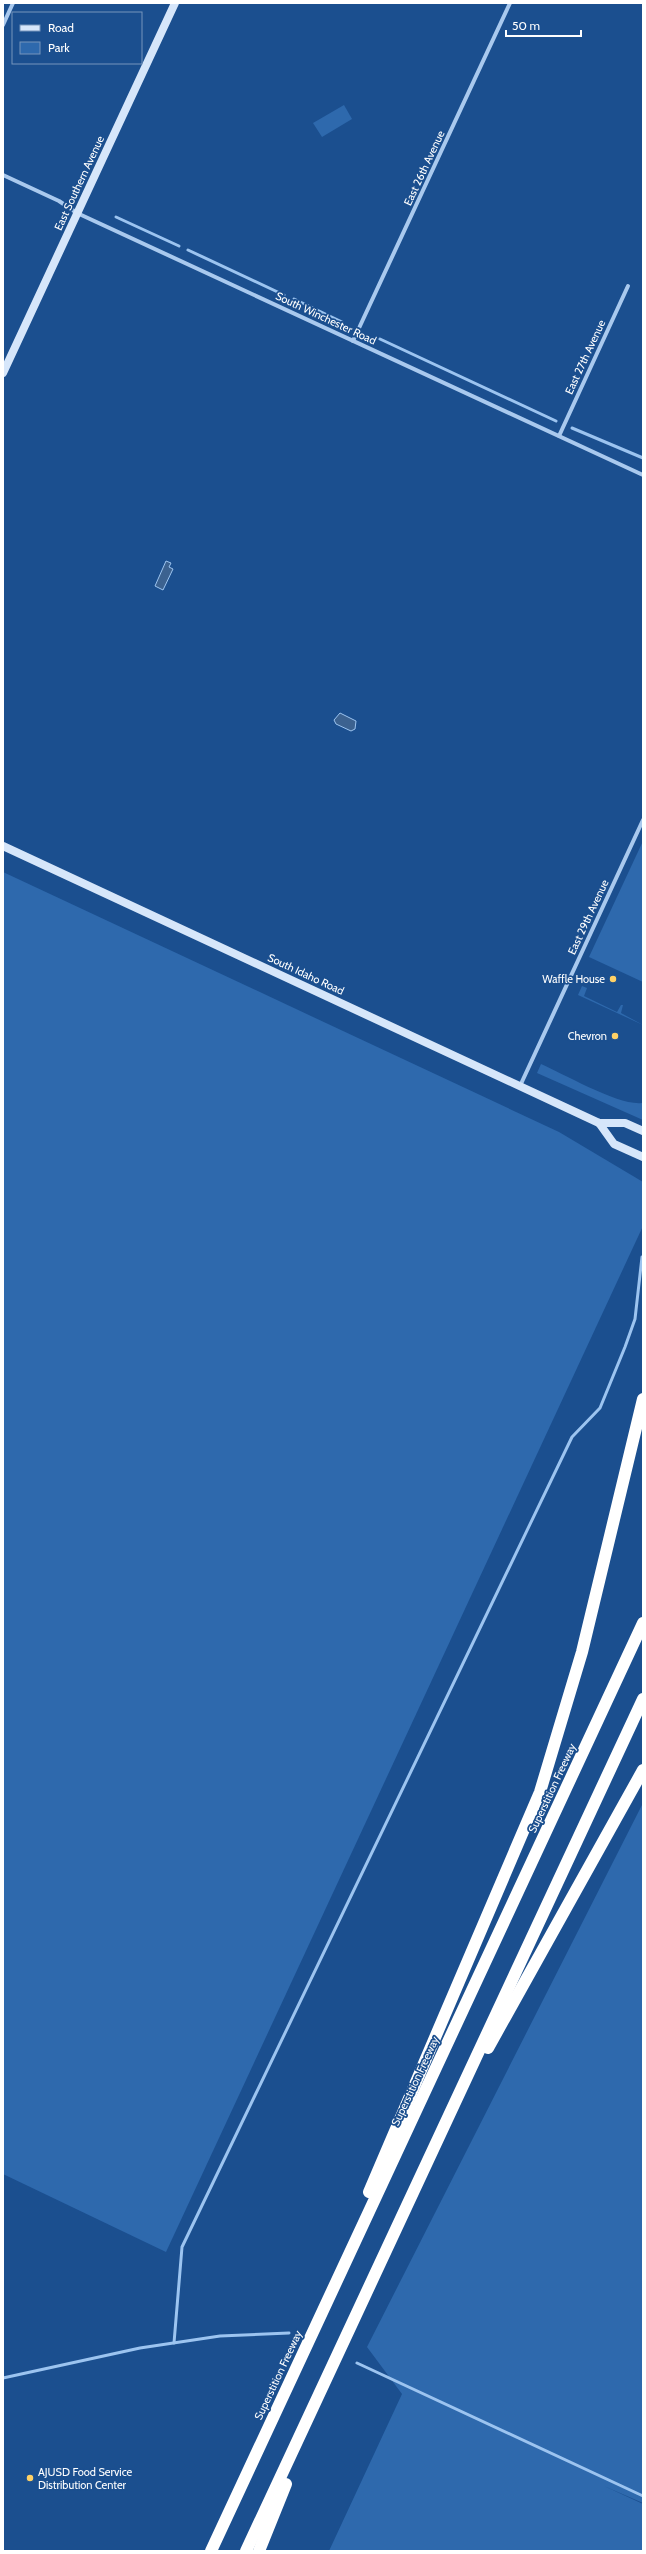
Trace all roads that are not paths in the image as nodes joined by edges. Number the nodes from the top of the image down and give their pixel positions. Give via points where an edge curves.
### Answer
1 (13, 3) edge
2 (175, 3) edge
3 (510, 3) edge
4 (3, 25) edge
5 (3, 175) edge
6 (77, 213) junction
7 (628, 286) dead end
8 (354, 341) junction
9 (3, 373) edge
10 (558, 436) junction
11 (643, 475) edge
12 (643, 820) edge
13 (3, 846) edge
14 (520, 1086) junction
15 (599, 1123) junction
16 (643, 1131) edge
17 (643, 1157) edge
18 (643, 1399) edge
19 (643, 1623) edge
20 (643, 1699) edge
21 (643, 1770) edge
22 (451, 2114) junction
23 (333, 2286) junction
24 (330, 2373) junction
25 (211, 2551) edge
26 (246, 2551) edge
27 (259, 2551) edge

1 - 4 street
2 - 6 main road, East Southern Avenue
3 - 8 street, East 26th Avenue
5 - 6 street, South Winchester Road via 59,201
6 - 8 street, South Winchester Road
6 - 9 main road, East Southern Avenue
7 - 10 street, East 27th Avenue
8 - 10 street, South Winchester Road
10 - 11 street, South Winchester Road
12 - 14 street, East 29th Avenue
13 - 14 main road, South Idaho Road
14 - 15 main road, South Idaho Road
15 - 16 main road, South Idaho Road via 625,1123
15 - 17 main road, South Idaho Road via 614,1144
18 - 23 highway via 582,1652 540,1792 516,1853 388,2144
19 - 23 highway, Superstition Freeway
20 - 22 highway
21 - 22 highway
22 - 24 highway
23 - 25 highway, Superstition Freeway
24 - 26 highway
24 - 27 highway

